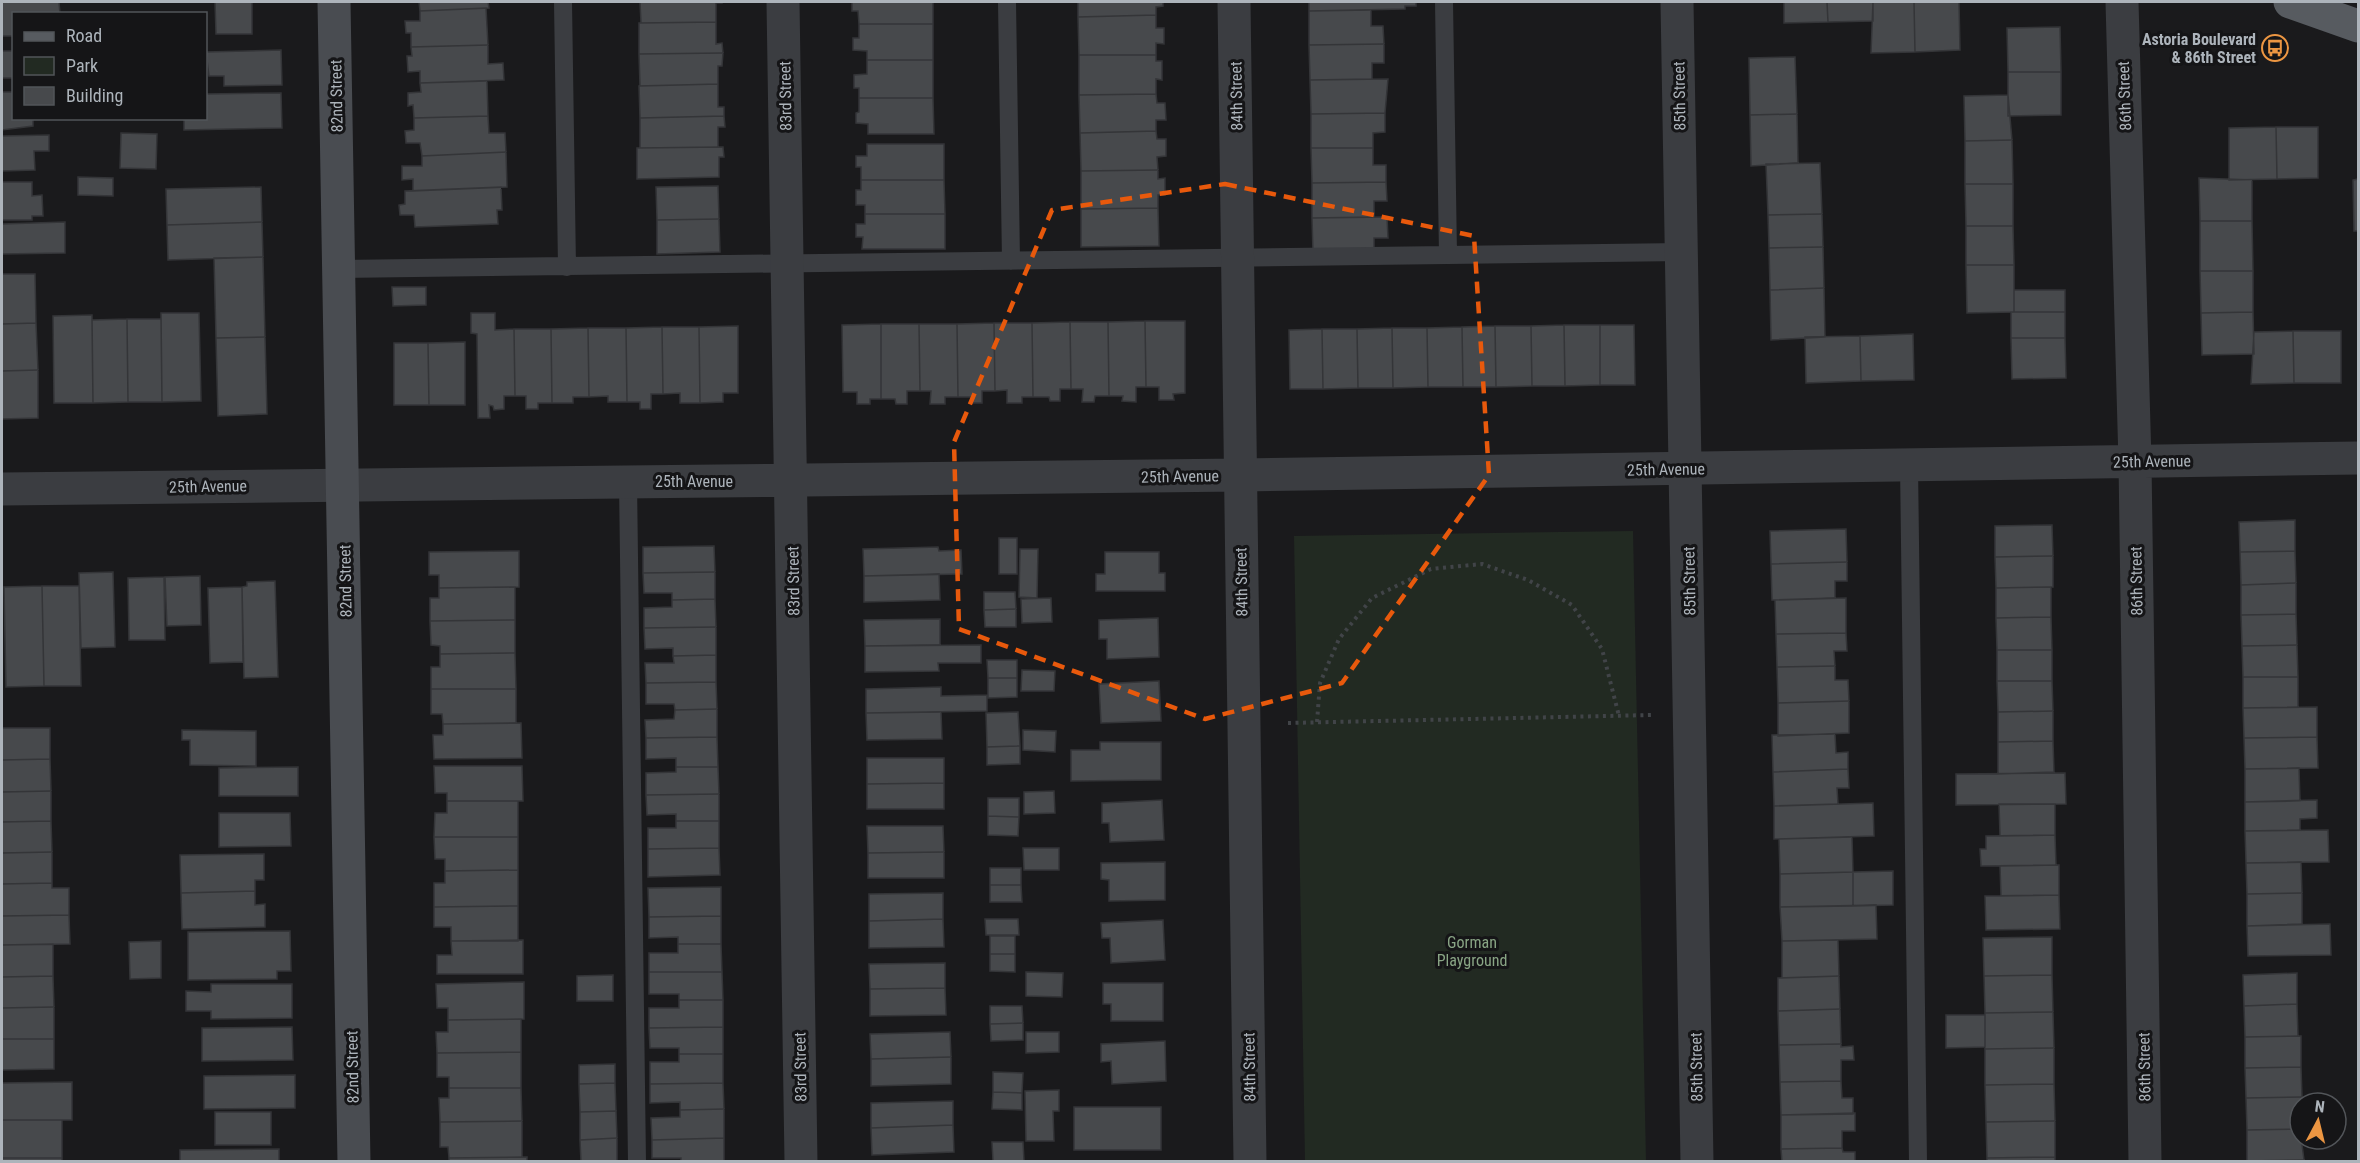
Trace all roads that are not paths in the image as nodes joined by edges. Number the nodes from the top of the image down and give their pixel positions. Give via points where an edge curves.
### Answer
1 (334, 2) edge
2 (563, 2) edge
3 (783, 2) edge
4 (1006, 2) edge
5 (1234, 2) edge
6 (1444, 2) edge
7 (1677, 2) edge
8 (2122, 2) edge
9 (2290, 2) edge
10 (2358, 26) edge
11 (1683, 252) junction
12 (1448, 255) junction
13 (1238, 258) junction
14 (1011, 261) junction
15 (788, 264) junction
16 (567, 267) junction
17 (339, 269) junction
18 (2358, 458) edge
19 (2135, 462) junction
20 (1909, 465) junction
21 (1687, 468) junction
22 (1240, 475) junction
23 (791, 481) junction
24 (628, 482) junction
25 (344, 483) junction
26 (2, 489) edge
27 (354, 1161) edge
28 (637, 1161) edge
29 (801, 1161) edge
30 (1250, 1161) edge
31 (1697, 1161) edge
32 (1918, 1161) edge
33 (2145, 1161) edge

1 - 17 street, 82nd Street
2 - 16 lane
3 - 15 street, 83rd Street
4 - 14 lane
5 - 13 street, 84th Street
6 - 12 lane
7 - 11 street, 85th Street
8 - 19 street, 86th Street
9 - 10 main road
11 - 12 lane
11 - 21 street, 85th Street
12 - 13 lane
13 - 14 lane
13 - 22 street, 84th Street
14 - 15 lane
15 - 16 lane
15 - 23 street, 83rd Street
16 - 17 lane
17 - 25 street, 82nd Street
18 - 19 street, 25th Avenue
19 - 20 street, 25th Avenue
19 - 33 street, 86th Street
20 - 21 street, 25th Avenue
20 - 32 lane
21 - 22 street, 25th Avenue
21 - 31 street, 85th Street
22 - 23 street, 25th Avenue
22 - 30 street, 84th Street
23 - 24 street, 25th Avenue
23 - 29 street, 83rd Street
24 - 25 street, 25th Avenue
24 - 28 lane
25 - 26 street, 25th Avenue
25 - 27 street, 82nd Street

